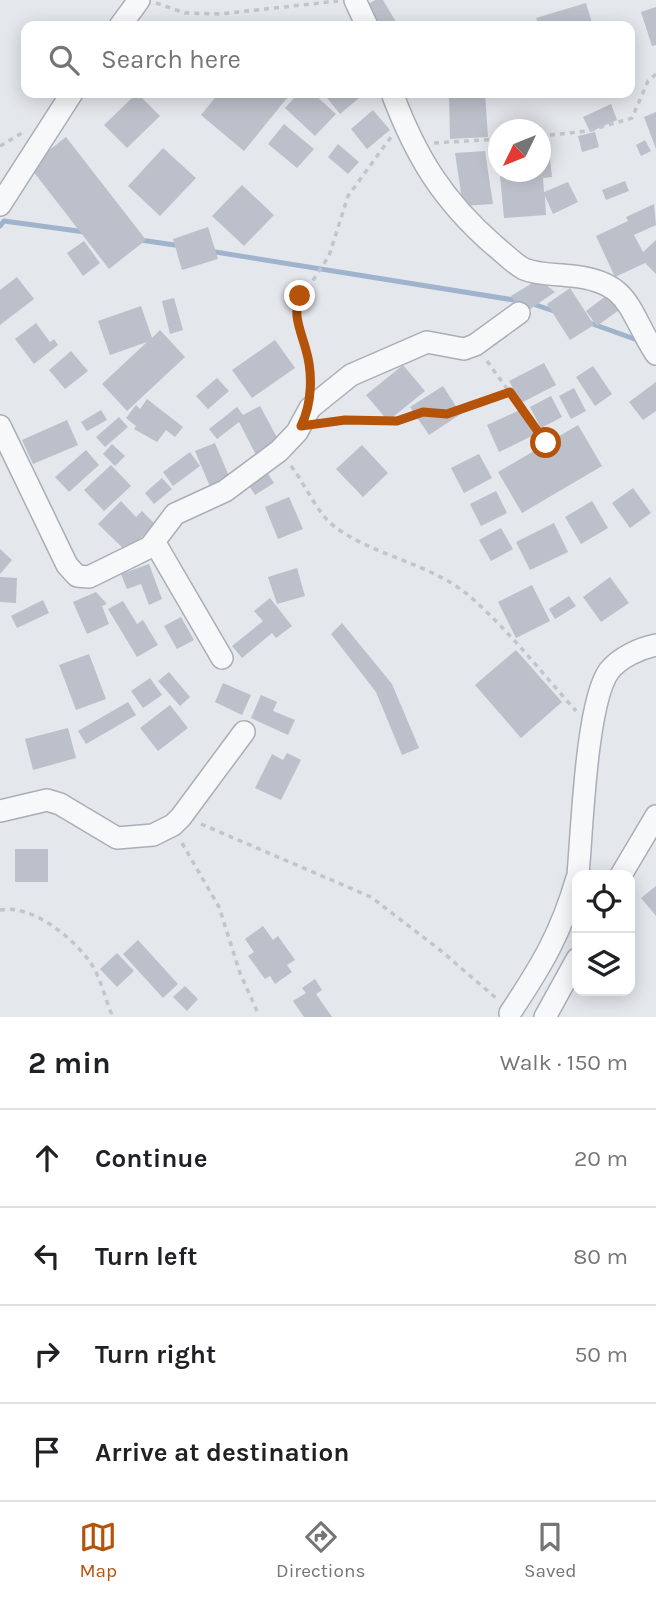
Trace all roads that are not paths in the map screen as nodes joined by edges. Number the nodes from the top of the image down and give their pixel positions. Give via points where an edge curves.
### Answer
1 (139, 0) edge
2 (348, 1) edge
3 (124, 21) edge
4 (363, 21) edge
5 (69, 98) edge
6 (394, 98) edge
7 (0, 205) edge
8 (519, 313) dead end
9 (656, 354) edge
10 (0, 426) edge
11 (155, 543) junction
12 (656, 645) edge
13 (222, 658) dead end
14 (244, 732) dead end
15 (0, 811) edge
16 (656, 816) edge
17 (578, 870) edge
18 (624, 870) edge
19 (572, 897) edge
20 (572, 968) edge
21 (510, 1013) road end
22 (545, 1017) edge

1 - 3 street
2 - 4 street
5 - 7 street
6 - 9 street via 412,144 452,204 526,270 590,278 614,288 629,303
8 - 11 street via 475,345 464,349 418,344 351,375 306,417 279,451 226,491 175,514
10 - 11 street via 71,571 89,577
11 - 13 street
12 - 17 street via 634,652 608,672 585,774
14 - 15 street via 177,821 153,835 117,838 47,800
16 - 18 street
19 - 21 street via 545,960
20 - 22 street

